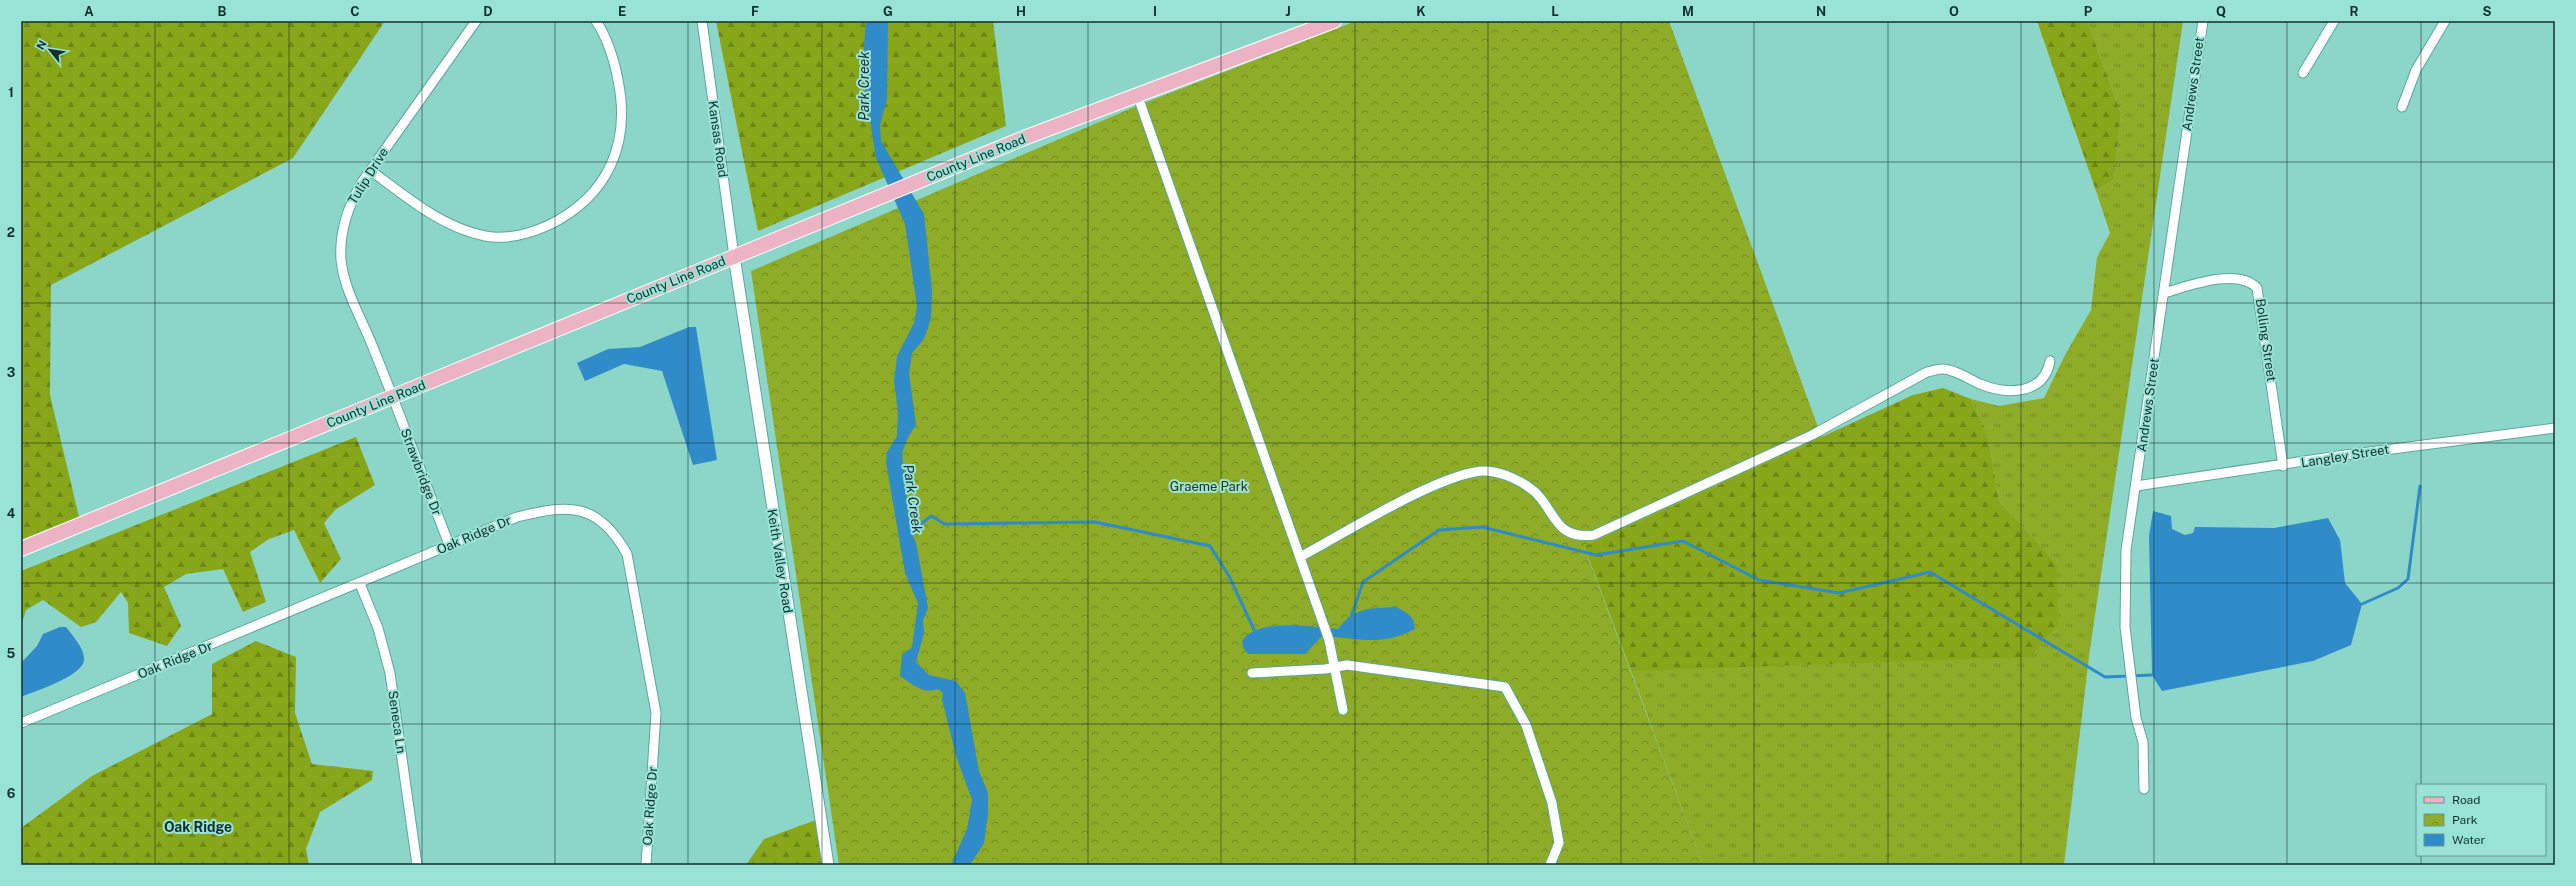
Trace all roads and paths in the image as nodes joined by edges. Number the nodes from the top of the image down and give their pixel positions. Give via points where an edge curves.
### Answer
1 (476, 21) edge
2 (596, 21) edge
3 (702, 21) edge
4 (1334, 21) edge
5 (2203, 21) edge
6 (2334, 21) edge
7 (2445, 21) edge
8 (2303, 73) dead end
9 (1137, 94) junction
10 (2402, 107) dead end
11 (370, 170) junction
12 (734, 256) junction
13 (2164, 293) junction
14 (2050, 361) dead end
15 (391, 397) junction
16 (2555, 428) edge
17 (2283, 466) junction
18 (2136, 486) junction
19 (450, 547) junction
20 (21, 549) edge
21 (1300, 557) junction
22 (360, 584) junction
23 (1334, 667) junction
24 (1252, 673) dead end
25 (1344, 710) dead end
26 (21, 723) edge
27 (2144, 789) dead end
28 (417, 865) edge
29 (646, 865) edge
30 (828, 865) edge
31 (1550, 865) edge

1 - 11 street, Tulip Drive
2 - 11 street via 615,63 622,107 622,126 612,166 599,187 582,205 562,218 529,233 486,236 455,226 426,210
3 - 12 street, Kansas Road
4 - 9 main road, County Line Road
5 - 13 street, Andrews Street
6 - 8 street
7 - 10 street via 2416,70
9 - 12 main road, County Line Road
9 - 21 street
11 - 15 street, Tulip Drive via 347,210 342,234 341,261 350,296
12 - 15 main road, County Line Road
12 - 30 street, Keith Valley Road
13 - 17 street, Bolling Street via 2203,282 2239,278 2258,288
13 - 18 street, Andrews Street
14 - 21 street via 2048,371 2041,382 2018,391 1997,390 1943,369 1927,372 1812,435 1594,535 1571,533 1559,526 1536,493 1506,475 1485,471 1430,487
15 - 19 street, Strawbridge Dr
15 - 20 main road, County Line Road
16 - 17 street, Langley Street via 2338,456
17 - 18 street, Langley Street
18 - 27 street, Andrews Street via 2126,550 2124,591 2126,639 2136,718 2143,742
19 - 22 street, Oak Ridge Dr
19 - 29 street, Oak Ridge Dr via 516,517 564,509 583,510 604,524 618,538 627,554 656,713
21 - 23 street via 1329,640
22 - 26 street, Oak Ridge Dr
22 - 28 street, Seneca Ln via 378,628 390,673
23 - 24 street
23 - 25 street
23 - 31 street via 1348,665 1505,687 1526,726 1552,803 1559,842

